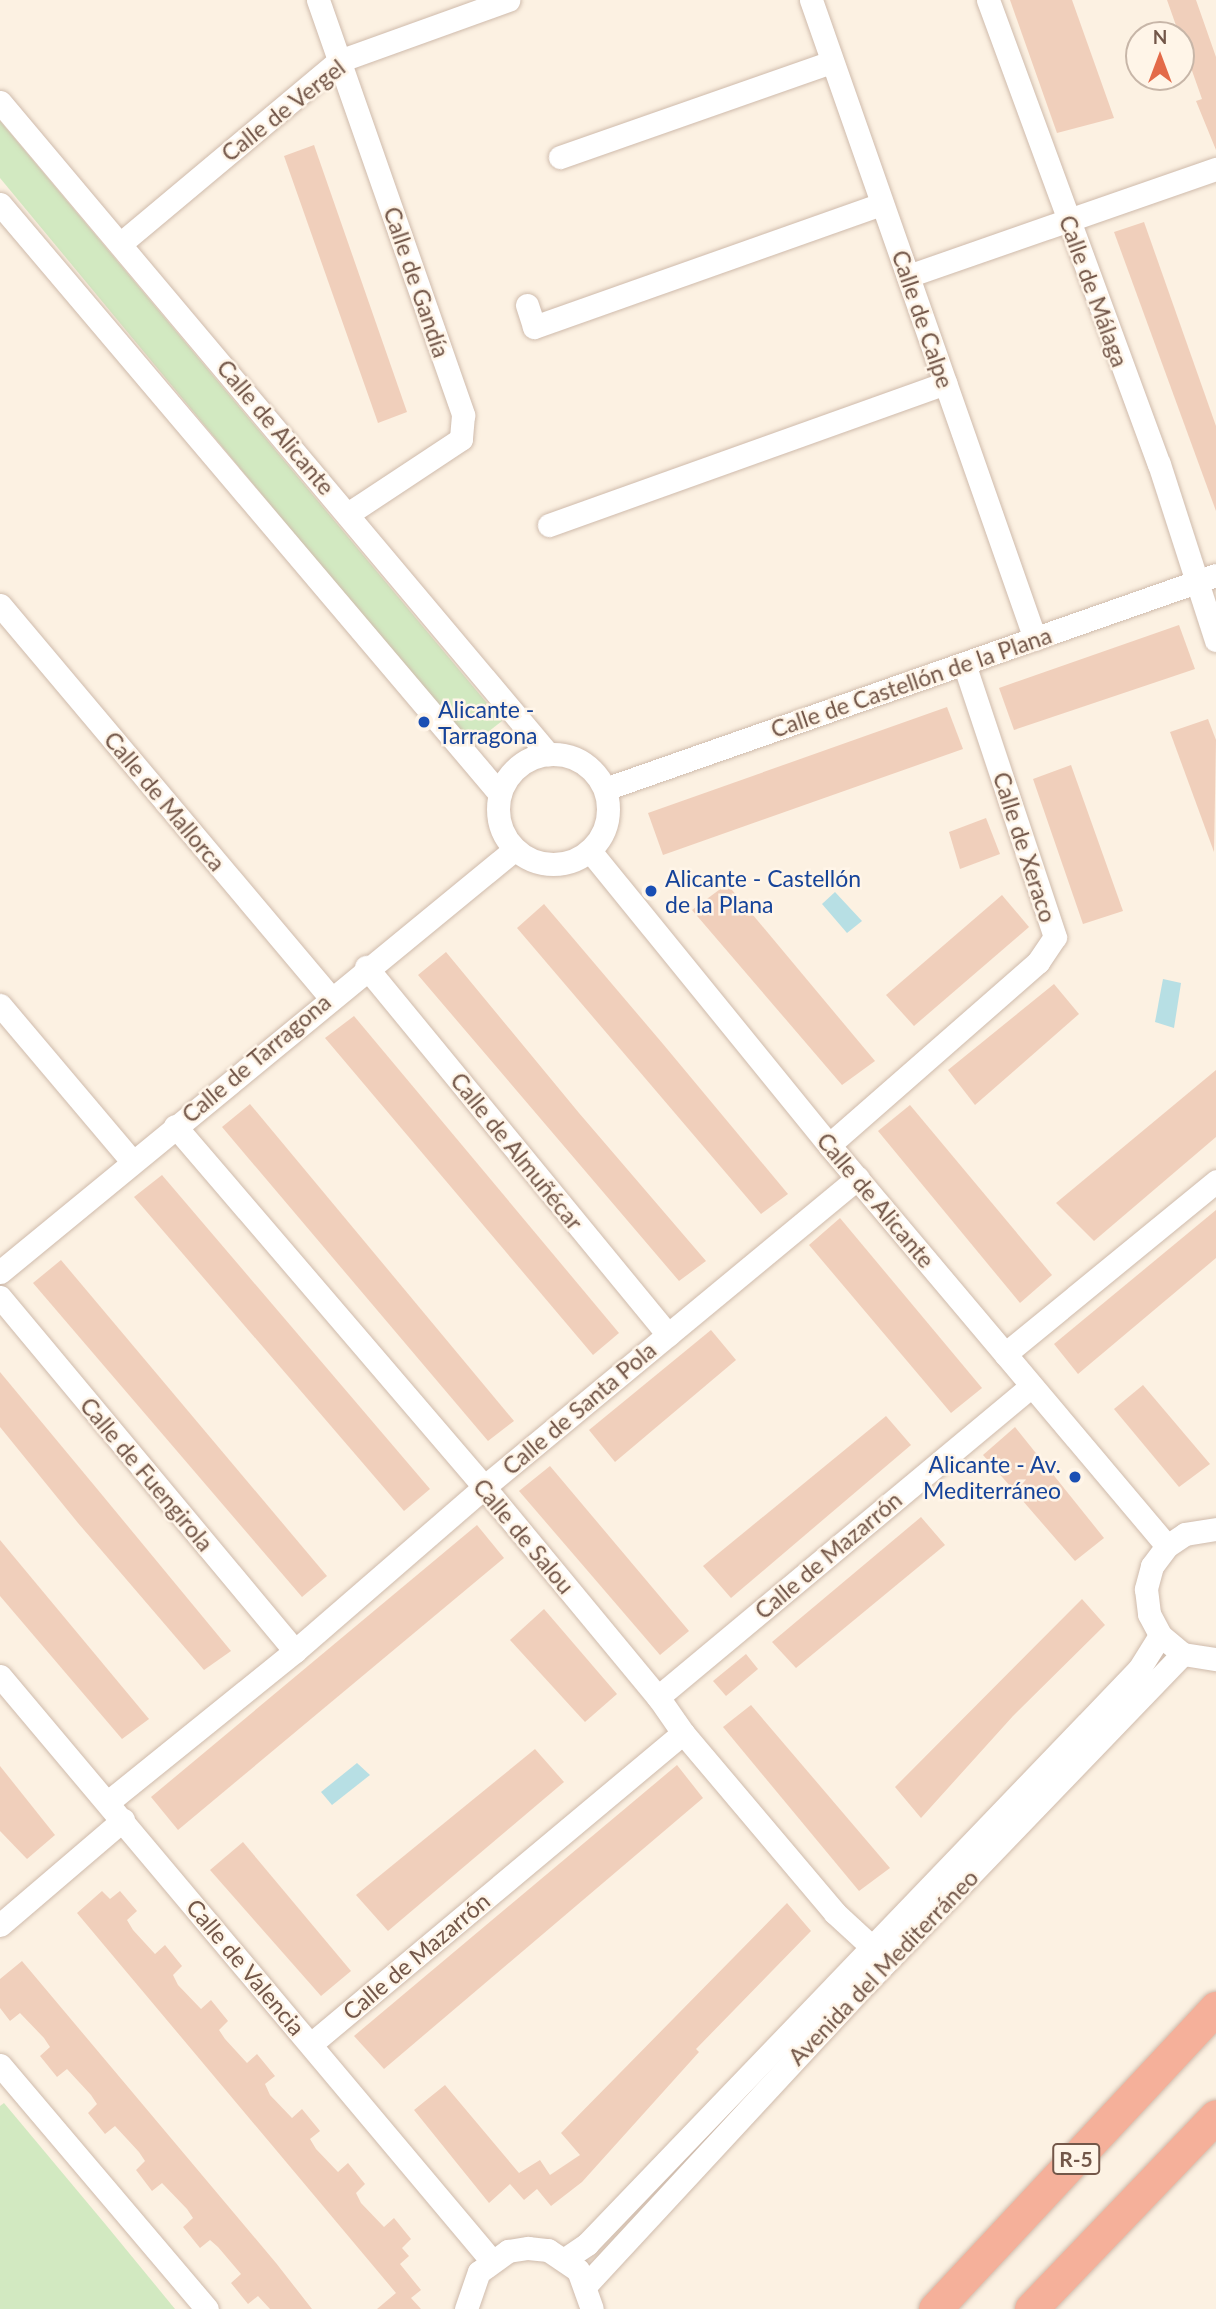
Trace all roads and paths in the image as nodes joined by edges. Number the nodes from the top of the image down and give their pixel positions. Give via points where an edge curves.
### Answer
1 (318, 0) edge
2 (508, 0) edge
3 (811, 0) edge
4 (988, 0) edge
5 (339, 61) junction
6 (832, 62) junction
7 (0, 102) edge
8 (560, 157) dead end
9 (1216, 169) edge
10 (0, 204) edge
11 (883, 204) junction
12 (1068, 222) junction
13 (120, 244) junction
14 (908, 276) junction
15 (527, 304) dead end
16 (945, 383) junction
17 (349, 513) junction
18 (549, 525) dead end
19 (1206, 579) edge
20 (0, 605) edge
21 (1035, 639) junction
22 (1216, 640) edge
23 (964, 664) junction
24 (548, 754) junction
25 (606, 789) junction
26 (500, 794) junction
27 (515, 849) junction
28 (590, 851) junction
29 (366, 967) junction
30 (330, 997) junction
31 (0, 1005) edge
32 (174, 1126) junction
33 (829, 1145) junction
34 (132, 1161) junction
35 (858, 1178) junction
36 (1216, 1181) edge
37 (0, 1272) edge
38 (0, 1297) edge
39 (668, 1335) junction
40 (1005, 1354) junction
41 (1031, 1386) junction
42 (484, 1487) junction
43 (1216, 1529) edge
44 (1167, 1546) junction
45 (1160, 1635) junction
46 (295, 1651) junction
47 (1183, 1654) junction
48 (1216, 1659) edge
49 (0, 1676) edge
50 (658, 1697) junction
51 (683, 1734) junction
52 (108, 1801) junction
53 (123, 1820) junction
54 (0, 1925) edge
55 (872, 1947) junction
56 (1216, 2008) edge
57 (311, 2045) junction
58 (0, 2065) edge
59 (1216, 2116) edge
60 (565, 2259) junction
61 (491, 2260) junction
62 (587, 2284) junction
63 (207, 2309) edge
64 (466, 2309) edge
65 (592, 2309) edge
66 (935, 2309) edge
67 (1031, 2309) edge

1 - 5 street, Calle de Gandía
2 - 5 street, Calle de Vergel
3 - 6 street, Calle de Calpe
4 - 12 street, Calle de Málaga
5 - 13 street, Calle de Vergel
5 - 17 street, Calle de Gandía via 463,415 461,439
6 - 8 street
6 - 11 street, Calle de Calpe
7 - 13 street, Calle de Alicante
9 - 12 street
10 - 26 street
11 - 14 street, Calle de Calpe
11 - 15 street via 534,327
12 - 14 street
12 - 19 street, Calle de Málaga
13 - 17 street, Calle de Alicante
14 - 16 street, Calle de Calpe
16 - 18 street
16 - 21 street, Calle de Calpe
17 - 24 street, Calle de Alicante
19 - 21 street, Calle de Castellón de la Plana
19 - 22 street, Calle de Málaga
20 - 30 street, Calle de Mallorca
21 - 23 street, Calle de Castellón de la Plana
23 - 25 street, Calle de Castellón de la Plana
23 - 33 street, Calle de Xeraco via 1055,937 1038,962
24 - 25 street via 576,758 594,771
24 - 26 street via 518,767
25 - 28 street via 608,822
26 - 27 street via 500,824
27 - 28 street via 544,864 576,860
27 - 29 street, Calle de Tarragona
28 - 33 street, Calle de Alicante
29 - 30 street, Calle de Tarragona
29 - 39 street, Calle de Almuñécar
30 - 32 street, Calle de Tarragona
31 - 34 street
32 - 34 street, Calle de Tarragona
32 - 42 street, Calle de Salou
33 - 35 street, Calle de Alicante
34 - 37 street, Calle de Tarragona
35 - 39 street, Calle de Santa Pola
35 - 40 street, Calle de Alicante
36 - 40 street
38 - 46 street, Calle de Fuengirola
39 - 42 street, Calle de Santa Pola
40 - 41 street, Calle de Alicante
41 - 44 street, Calle de Alicante
41 - 50 street, Calle de Mazarrón
42 - 46 street, Calle de Santa Pola
42 - 50 street, Calle de Salou
43 - 44 street via 1185,1534
44 - 45 street via 1152,1566 1146,1589 1149,1614
45 - 47 street
45 - 55 street, Avenida del Mediterráneo via 1139,1669
46 - 52 street, Calle de Santa Pola
47 - 48 street
47 - 62 street, Avenida del Mediterráneo via 866,1983
49 - 52 street, Calle de Valencia
50 - 51 street, Calle de Salou
51 - 55 street, Calle de Salou via 835,1913
51 - 57 street, Calle de Mazarrón
52 - 53 street, Calle de Valencia
53 - 54 street
53 - 57 street, Calle de Valencia
55 - 60 street, Avenida del Mediterráneo via 587,2245
56 - 66 highway, R-5
57 - 61 street, Calle de Valencia
58 - 63 street
59 - 67 highway
60 - 61 street via 528,2248
60 - 62 street
61 - 64 street via 470,2286
62 - 65 street

